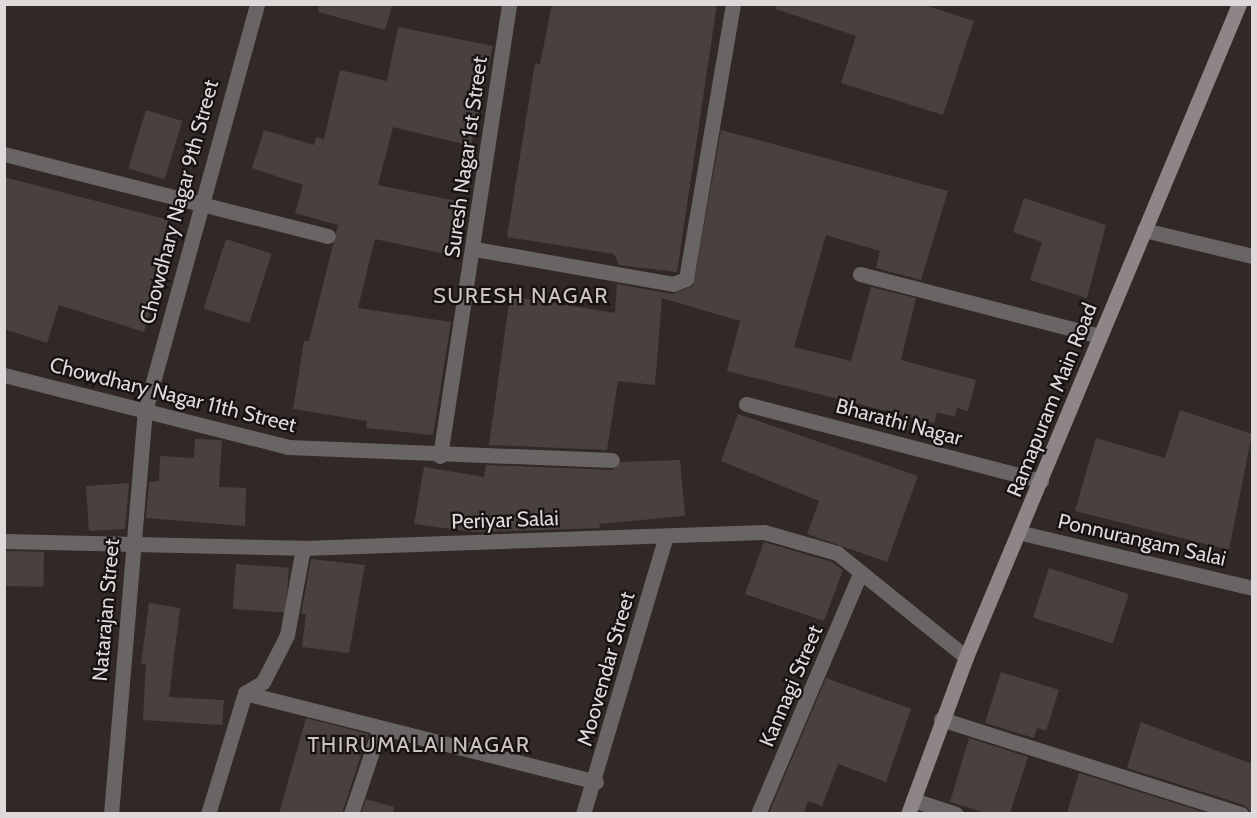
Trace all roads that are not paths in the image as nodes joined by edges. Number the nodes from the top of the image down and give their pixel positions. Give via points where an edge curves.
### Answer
1 (509, 4) edge
2 (733, 4) edge
3 (1239, 4) edge
4 (253, 5) edge
5 (4, 154) edge
6 (198, 202) junction
7 (1143, 230) junction
8 (328, 236) dead end
9 (475, 249) junction
10 (1252, 256) edge
11 (860, 274) dead end
12 (1100, 336) junction
13 (4, 375) edge
14 (746, 404) dead end
15 (145, 411) junction
16 (440, 456) junction
17 (612, 460) dead end
18 (1041, 481) junction
19 (1022, 533) junction
20 (666, 536) junction
21 (4, 541) edge
22 (132, 545) junction
23 (303, 548) junction
24 (860, 574) junction
25 (1252, 588) edge
26 (966, 657) junction
27 (245, 693) junction
28 (941, 719) junction
29 (380, 728) junction
30 (596, 782) junction
31 (910, 807) edge
32 (111, 813) edge
33 (208, 813) edge
34 (351, 813) edge
35 (583, 813) edge
36 (758, 813) edge
37 (956, 813) edge
38 (1241, 813) edge

1 - 9 street, Suresh Nagar 1st Street
2 - 9 street via 686,279 674,285
3 - 7 main road, Ramapuram Main Road
4 - 6 street, Chowdhary Nagar 9th Street
5 - 6 street
6 - 8 street
6 - 15 street, Chowdhary Nagar 9th Street
7 - 10 street
7 - 12 main road, Ramapuram Main Road
9 - 16 street, Suresh Nagar 1st Street
11 - 12 street
12 - 18 main road, Ramapuram Main Road
13 - 15 street, Chowdhary Nagar 11th Street
14 - 18 street, Bharathi Nagar
15 - 16 street, Chowdhary Nagar 11th Street via 288,447
15 - 22 street, Natarajan Street
16 - 17 street, Chowdhary Nagar 11th Street
18 - 19 main road, Ramapuram Main Road
19 - 25 street, Ponnurangam Salai
19 - 26 main road, Ramapuram Main Road
20 - 23 street, Periyar Salai
20 - 24 street, Periyar Salai via 764,532 837,553
20 - 30 street, Moovendar Street
21 - 22 street, Periyar Salai
22 - 23 street, Periyar Salai
22 - 32 street, Natarajan Street
23 - 27 street via 287,634 263,682
24 - 26 street, Periyar Salai
24 - 36 street, Kannagi Street
26 - 28 main road, Ramapuram Main Road
27 - 29 street
27 - 33 street
28 - 31 main road, Ramapuram Main Road
28 - 38 street
29 - 30 street
29 - 34 street
30 - 35 street, Moovendar Street
31 - 37 street

